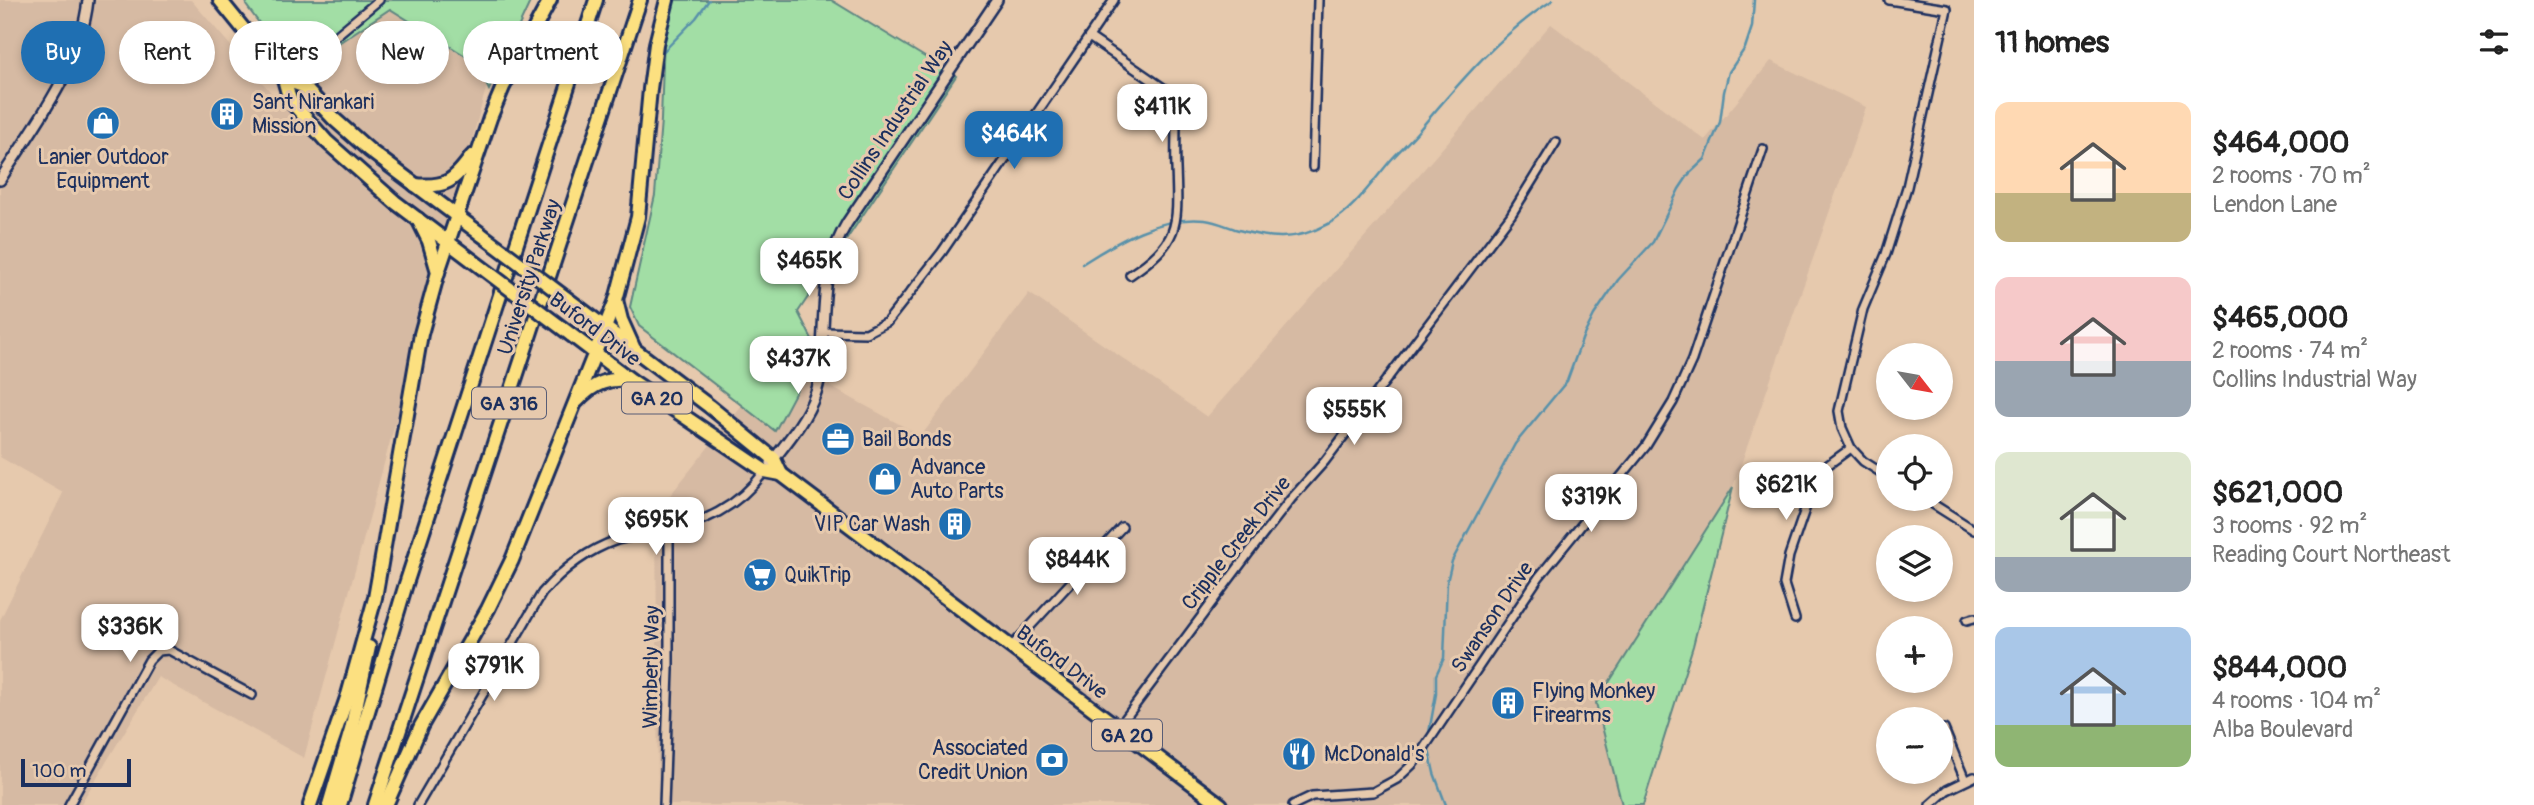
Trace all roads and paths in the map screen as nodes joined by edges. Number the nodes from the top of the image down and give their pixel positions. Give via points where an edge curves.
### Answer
1 (88, 0) edge
2 (220, 0) edge
3 (379, 0) edge
4 (550, 0) edge
5 (596, 0) edge
6 (640, 0) edge
7 (667, 0) edge
8 (997, 0) edge
9 (1114, 0) edge
10 (1318, 0) edge
11 (1889, 0) edge
12 (237, 21) edge
13 (342, 31) edge
14 (1089, 37) junction
15 (285, 84) edge
16 (298, 84) edge
17 (1556, 142) dead end
18 (479, 147) junction
19 (1763, 149) dead end
20 (1313, 167) dead end
21 (0, 180) edge
22 (415, 185) junction
23 (457, 216) junction
24 (418, 219) junction
25 (448, 243) junction
26 (438, 272) junction
27 (1130, 275) dead end
28 (616, 300) junction
29 (604, 326) junction
30 (823, 332) junction
31 (634, 349) junction
32 (594, 353) junction
33 (632, 381) junction
34 (572, 406) junction
35 (1851, 448) junction
36 (774, 459) junction
37 (1876, 469) edge
38 (765, 471) junction
39 (781, 474) junction
40 (1944, 511) edge
41 (1122, 527) dead end
42 (669, 530) junction
43 (1974, 530) edge
44 (375, 598) junction
45 (1795, 619) dead end
46 (1011, 647) junction
47 (252, 695) dead end
48 (1118, 729) junction
49 (1953, 751) edge
50 (1974, 777) edge
51 (1965, 780) junction
52 (69, 805) edge
53 (310, 805) edge
54 (328, 805) edge
55 (340, 805) edge
56 (375, 805) edge
57 (386, 805) edge
58 (418, 805) edge
59 (664, 805) edge
60 (1221, 805) edge
61 (1293, 805) edge
62 (1930, 805) edge

1 - 21 street via 69,66
2 - 12 highway, Buford Drive / GA 20
3 - 13 street
4 - 18 highway via 503,87
5 - 55 highway, University Parkway / GA 316 via 406,584
6 - 56 highway, University Parkway / GA 316
7 - 28 highway via 656,44 638,217
8 - 30 street, Collins Industrial Way via 840,235 827,273
9 - 14 street
10 - 20 street
11 - 35 street via 1947,9 1907,187 1863,309 1845,377 1839,411
14 - 27 street via 1172,94 1175,102 1177,220 1153,260
14 - 30 street via 942,252 887,322 866,333
15 - 24 highway, Buford Drive / GA 20 via 290,100 321,136
16 - 22 highway, Buford Drive / GA 20
17 - 48 street, Cripple Creek Drive via 1504,225
18 - 22 highway via 460,173 445,183
18 - 23 highway
19 - 61 street, Swanson Drive via 1692,360 1646,446 1539,578 1415,763 1373,793 1312,796
22 - 23 highway, Buford Drive / GA 20
23 - 25 highway
23 - 29 highway, Buford Drive / GA 20, bridge
24 - 25 highway, Buford Drive / GA 20
24 - 26 highway
25 - 26 highway
25 - 32 highway, Buford Drive / GA 20, bridge
26 - 44 highway via 421,334
28 - 29 highway
28 - 31 highway
29 - 31 highway, Buford Drive / GA 20
29 - 32 highway
30 - 36 street, Collins Industrial Way via 816,394
31 - 36 highway, Buford Drive / GA 20
32 - 33 highway, Buford Drive / GA 20
32 - 34 highway
33 - 34 highway via 603,381
33 - 38 highway, Buford Drive / GA 20
34 - 57 highway via 501,585 421,726
35 - 37 street
35 - 45 street via 1825,467 1813,486 1789,556 1784,584
36 - 38 street, Collins Industrial Way
36 - 39 highway, Buford Drive / GA 20
38 - 39 highway, Buford Drive / GA 20
38 - 42 street via 722,512
39 - 46 highway, Buford Drive / GA 20
40 - 43 street
41 - 46 street
42 - 58 street via 618,540 591,551 541,593
42 - 59 street, Wimberly Way
44 - 53 highway
44 - 54 highway via 365,670
46 - 48 highway, Buford Drive / GA 20
47 - 52 street via 169,650 158,651
48 - 60 highway, Buford Drive / GA 20
49 - 51 street
50 - 51 street
51 - 62 street

